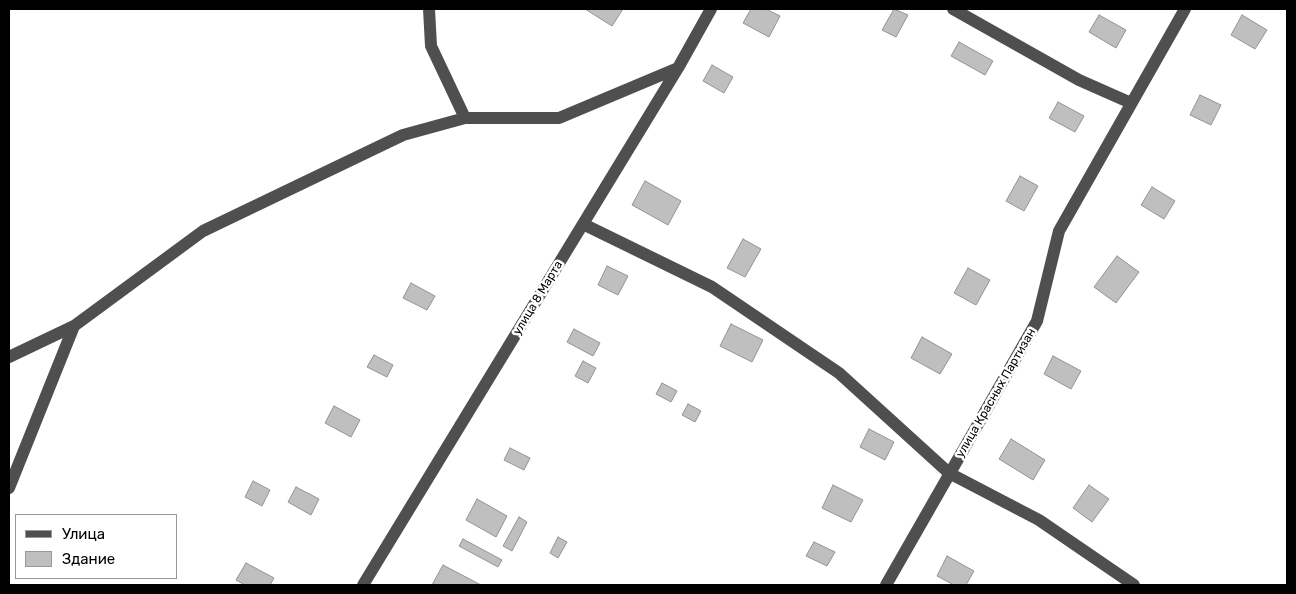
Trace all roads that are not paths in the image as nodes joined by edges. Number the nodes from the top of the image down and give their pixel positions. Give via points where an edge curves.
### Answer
1 (430, 9) edge
2 (711, 9) edge
3 (953, 9) edge
4 (1185, 9) edge
5 (678, 68) junction
6 (1131, 103) junction
7 (465, 118) junction
8 (583, 224) junction
9 (74, 326) junction
10 (9, 357) edge
11 (949, 473) junction
12 (9, 488) edge
13 (363, 585) edge
14 (886, 585) edge
15 (1134, 585) edge

1 - 7 street via 431,46
2 - 5 street, улица 8 Марта
3 - 6 street via 1079,80
4 - 6 street, улица Красных Партизан
5 - 7 street via 559,118
5 - 8 street, улица 8 Марта
6 - 11 street, улица Красных Партизан via 1058,231 1037,321
7 - 9 street via 403,135 203,232
8 - 11 street via 712,286 839,374
8 - 13 street, улица 8 Марта
9 - 10 street
9 - 12 street
11 - 14 street, улица Красных Партизан
11 - 15 street via 1039,520

